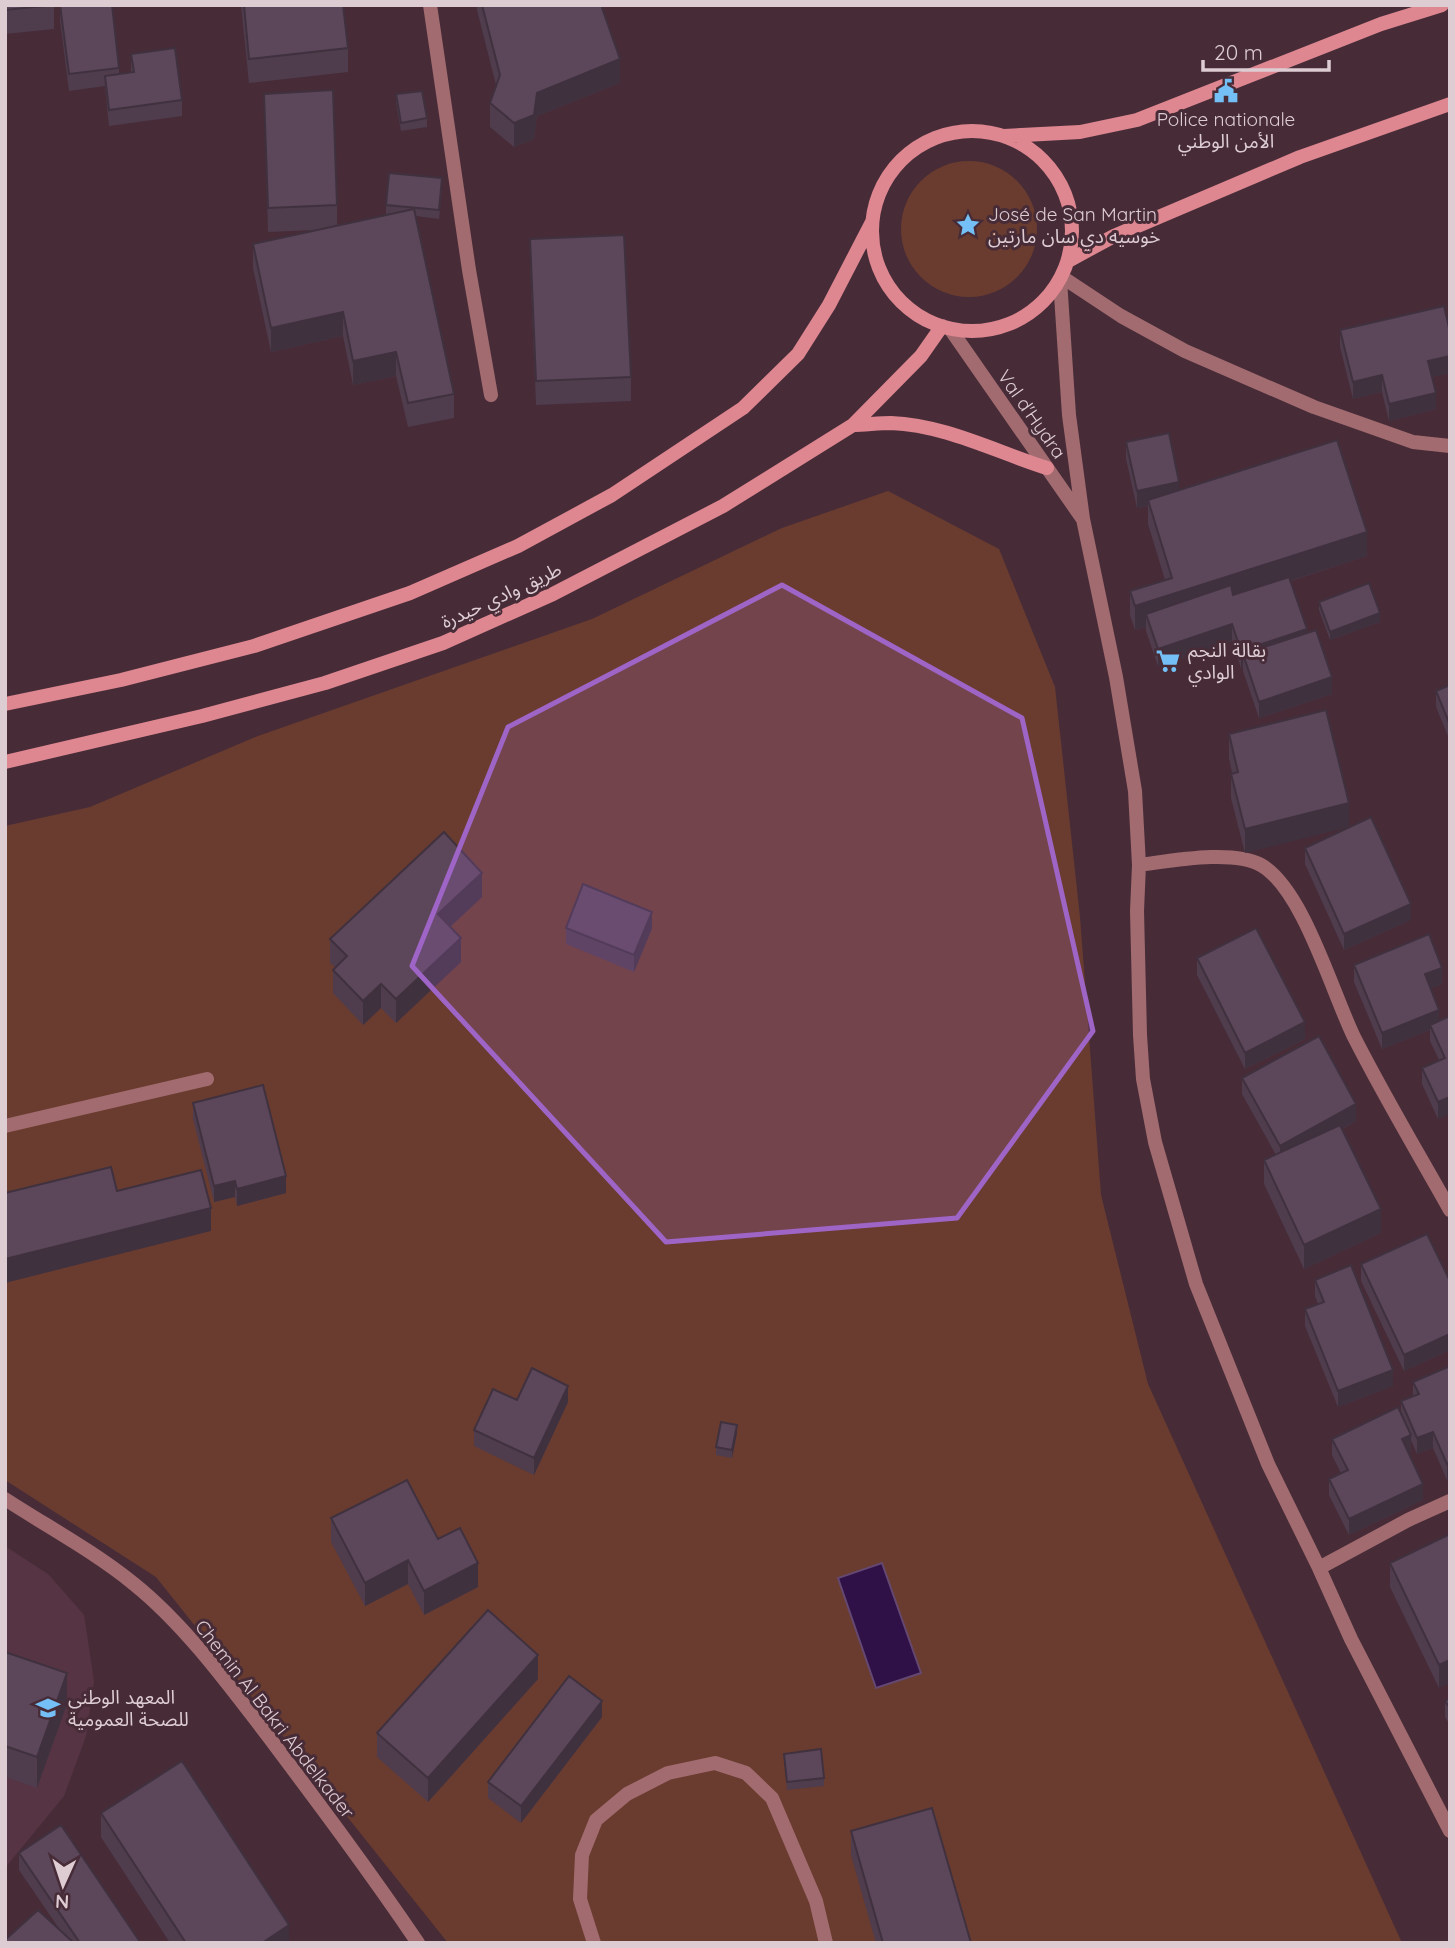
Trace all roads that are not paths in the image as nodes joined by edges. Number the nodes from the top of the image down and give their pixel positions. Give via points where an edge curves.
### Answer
1 (430, 5) edge
2 (1442, 5) edge
3 (1450, 104) edge
4 (1003, 136) junction
5 (872, 222) junction
6 (1068, 261) junction
7 (1061, 278) junction
8 (946, 328) junction
9 (491, 395) dead end
10 (853, 425) junction
11 (1450, 446) edge
12 (1046, 468) junction
13 (1083, 519) junction
14 (5, 704) edge
15 (5, 762) edge
16 (1139, 865) junction
17 (207, 1079) dead end
18 (5, 1126) edge
19 (1450, 1210) edge
20 (5, 1499) edge
21 (1450, 1501) edge
22 (1319, 1568) junction
23 (1445, 1808) edge
24 (1450, 1832) edge
25 (418, 1943) edge
26 (594, 1943) edge
27 (826, 1943) edge

1 - 9 street
2 - 4 main road via 1381,24 1137,120 1080,132
3 - 6 main road via 1300,157 1114,236
4 - 5 main road via 973,131 943,136 916,148 889,176
4 - 6 main road via 1031,150 1053,172 1069,210
5 - 8 main road via 874,252 883,279 901,302
5 - 14 main road, طريق وادي حيدرة via 798,354 743,408 612,495 518,546 410,593 254,646
6 - 7 main road
7 - 8 main road via 1037,308 1011,324 981,331
7 - 11 street via 1185,351 1314,407 1413,442
7 - 13 street via 1069,415
8 - 10 main road, طريق وادي حيدرة
8 - 12 street, Val d'Hydra
10 - 12 main road via 891,423 968,438
10 - 15 main road, طريق وادي حيدرة via 723,506 552,594 443,643 239,706
12 - 13 street, Val d'Hydra
13 - 16 street via 1125,726
16 - 19 street via 1200,857 1240,859 1259,864 1277,877 1296,901 1354,1036
16 - 22 street via 1140,1035 1155,1142 1196,1284 1231,1376
17 - 18 street
20 - 25 street, Chemin Al Bakri Abdelkader via 102,1561 169,1617 231,1688 363,1862
21 - 22 street
22 - 23 street via 1351,1639
23 - 24 street
26 - 27 street via 580,1899 582,1854 596,1821 627,1794 668,1773 715,1763 746,1773 772,1798 816,1901

